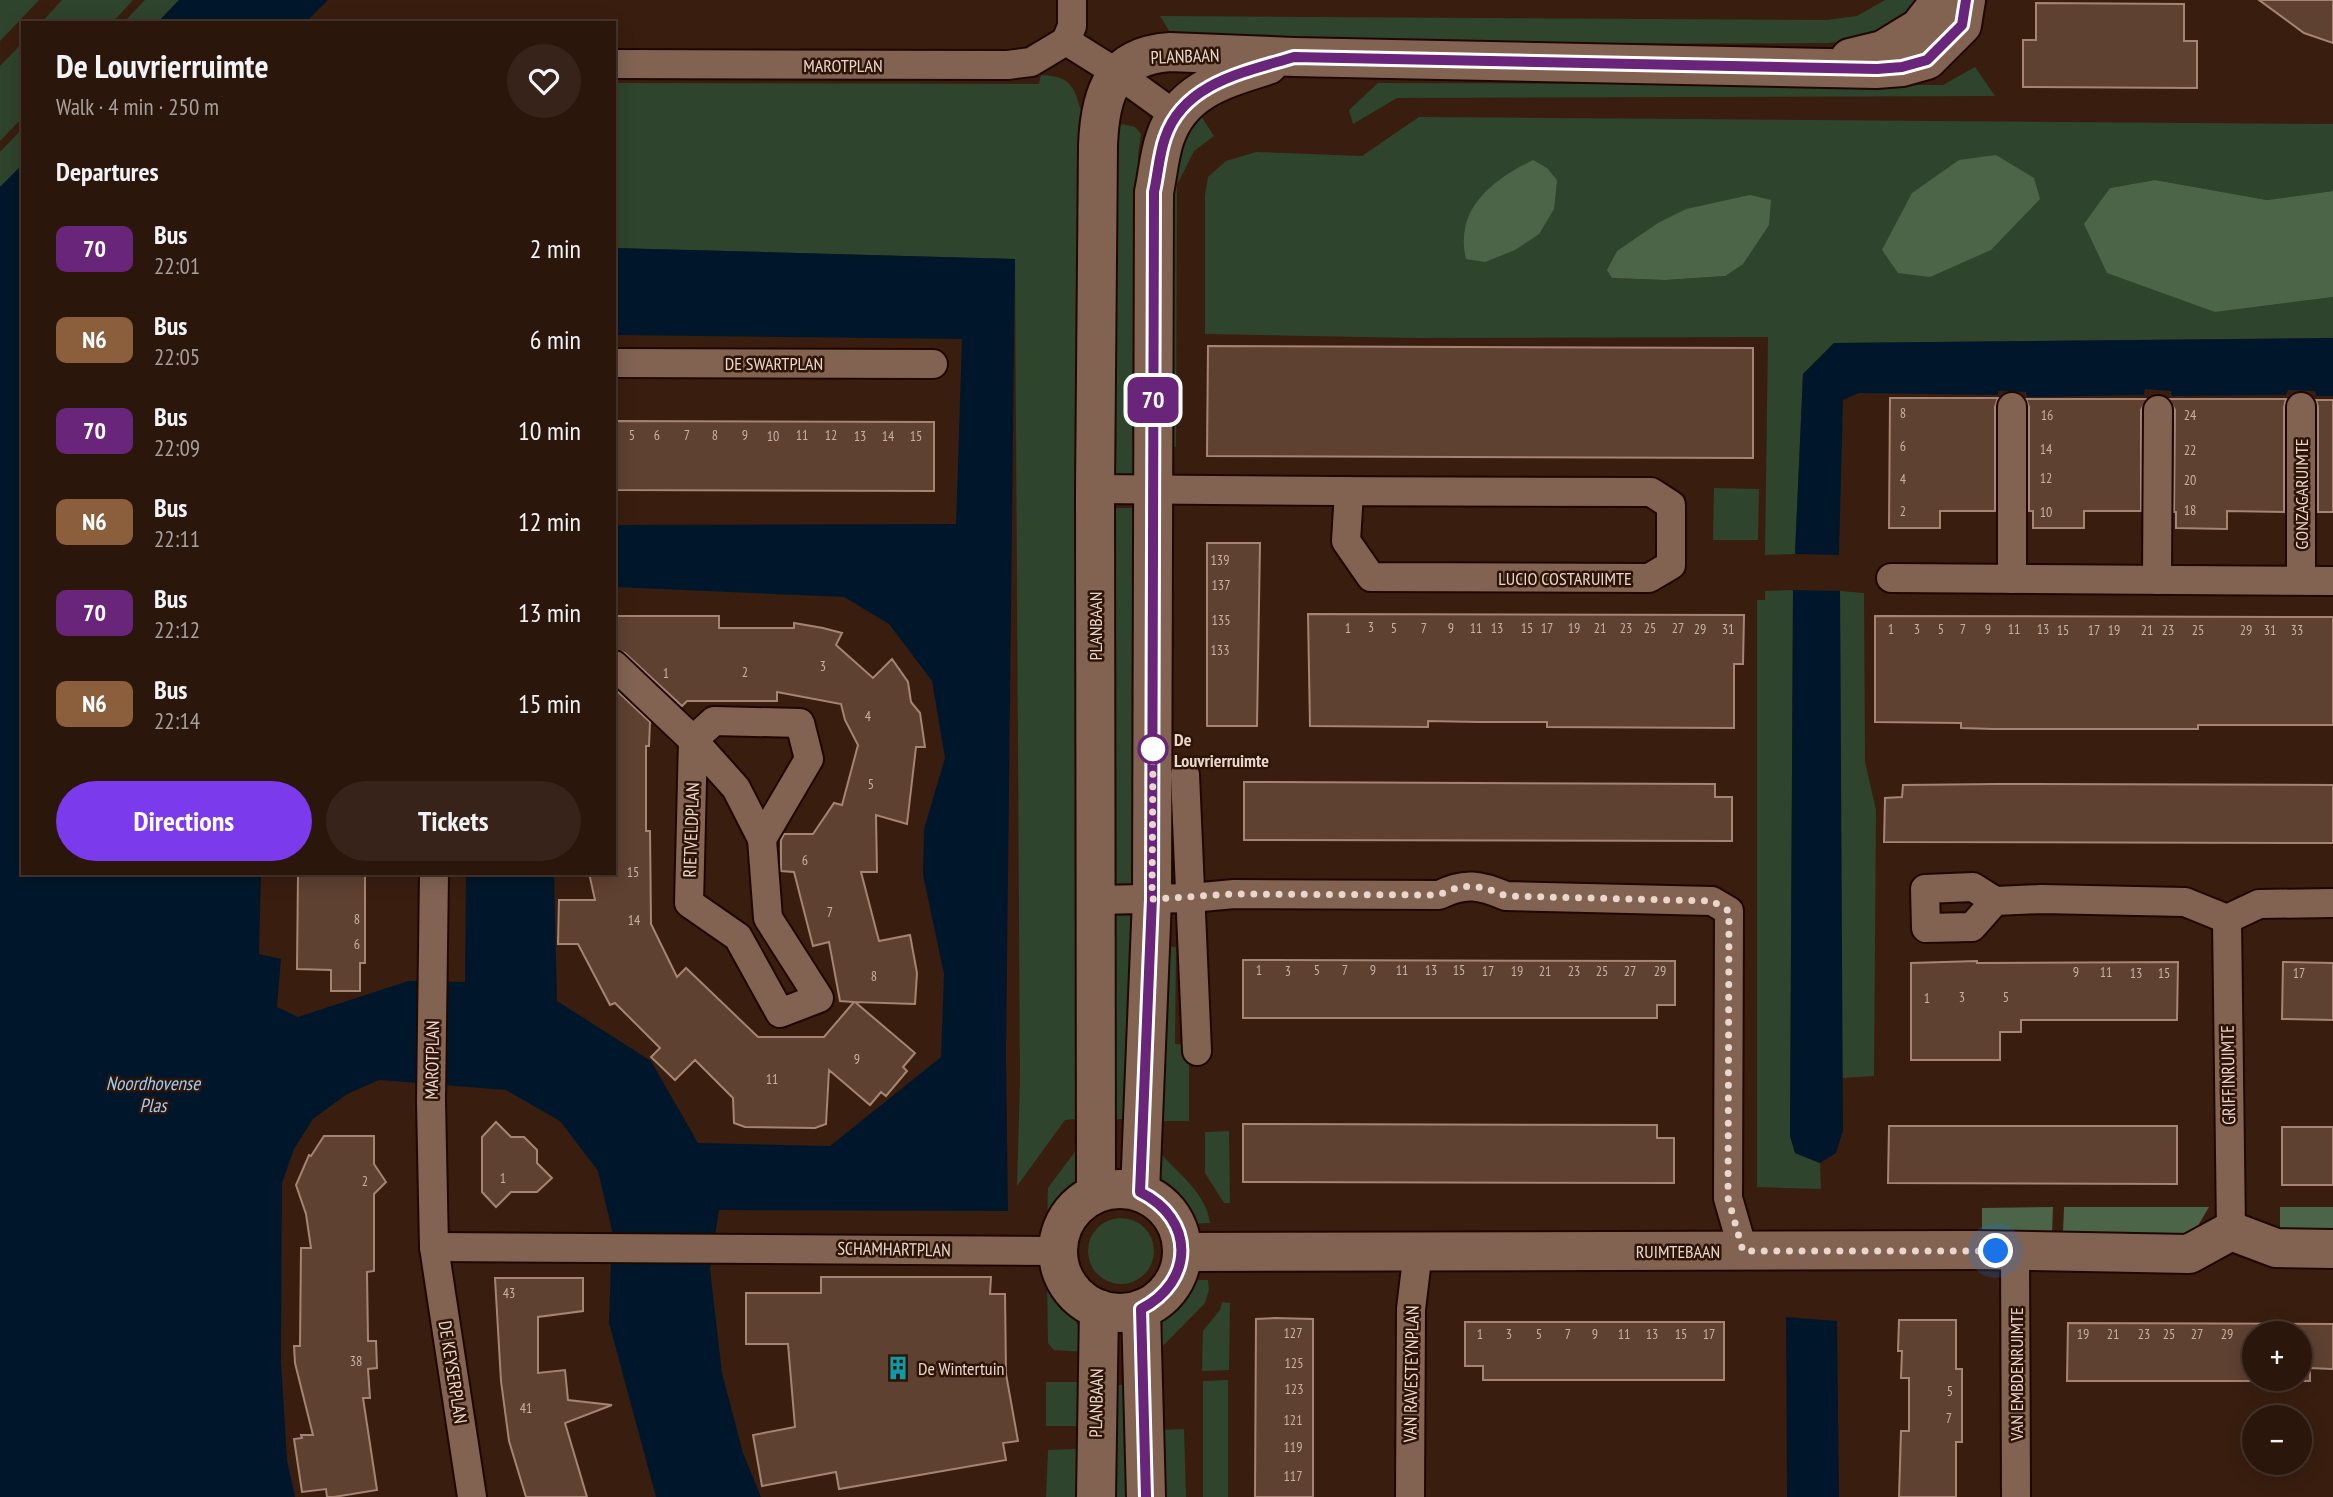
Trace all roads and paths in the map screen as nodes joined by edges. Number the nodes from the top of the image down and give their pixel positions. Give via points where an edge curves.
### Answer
1 (1072, 0) edge
2 (1941, 0) edge
3 (1966, 0) edge
4 (1066, 41) junction
5 (1294, 57) junction
6 (616, 64) edge
7 (1817, 66) junction
8 (1117, 73) junction
9 (1175, 116) junction
10 (616, 363) edge
11 (933, 364) dead end
12 (2012, 407) dead end
13 (2301, 407) dead end
14 (2158, 410) dead end
15 (1095, 489) junction
16 (1153, 490) junction
17 (1349, 492) junction
18 (1891, 579) dead end
19 (2012, 579) junction
20 (2157, 580) junction
21 (2301, 580) junction
22 (2333, 581) edge
23 (616, 667) edge
24 (693, 740) junction
25 (1185, 775) dead end
26 (762, 839) junction
27 (434, 875) edge
28 (1191, 898) junction
29 (1152, 899) junction
30 (1096, 900) junction
31 (1995, 901) dead end
32 (2333, 903) edge
33 (768, 918) junction
34 (2227, 919) junction
35 (738, 937) junction
36 (1197, 1051) dead end
37 (1140, 1192) junction
38 (1096, 1193) junction
39 (2231, 1231) junction
40 (434, 1247) junction
41 (2333, 1249) edge
42 (1058, 1251) junction
43 (1418, 1251) junction
44 (1743, 1251) junction
45 (2015, 1251) junction
46 (1182, 1252) junction
47 (1098, 1309) junction
48 (1141, 1309) junction
49 (472, 1497) edge
50 (1096, 1497) edge
51 (1146, 1497) edge
52 (1410, 1497) edge
53 (2017, 1497) edge

1 - 4 street via 1072,26
2 - 7 street via 1919,28 1883,50
3 - 7 street via 1962,25 1927,60 1889,68
4 - 6 street, MAROTPLAN via 1031,62 1008,65
4 - 8 street
5 - 7 street
5 - 8 street, PLANBAAN via 1170,52 1138,58
5 - 9 street, PLANBAAN via 1196,93
8 - 9 street
8 - 15 street, PLANBAAN via 1099,116
9 - 16 street, PLANBAAN via 1165,138 1154,192
10 - 11 street, DE SWARTPLAN
12 - 19 street
13 - 21 street, GONZAGARUIMTE
14 - 20 street
15 - 16 street, LUCIO COSTARUIMTE
15 - 30 street, PLANBAAN
16 - 17 street, LUCIO COSTARUIMTE
16 - 29 street, PLANBAAN
17 - 17 street, LUCIO COSTARUIMTE via 1651,492 1671,505 1671,565 1649,578 1371,577 1346,541
18 - 19 street
19 - 20 street
20 - 21 street
21 - 22 street
23 - 24 street, RIETVELDPLAN
24 - 26 street, RIETVELDPLAN via 736,788
24 - 26 street via 714,721 800,723 809,759
24 - 35 street, RIETVELDPLAN via 689,902
25 - 28 street
26 - 33 street, RIETVELDPLAN
27 - 40 street, MAROTPLAN
28 - 29 street
28 - 36 street
28 - 44 street via 1439,895 1456,887 1484,887 1506,896 1712,901 1729,911 1728,1198
29 - 30 street
29 - 37 street, PLANBAAN
30 - 38 street, PLANBAAN
31 - 34 street via 2185,902
32 - 34 street via 2259,904
33 - 35 street
33 - 35 street, RIETVELDPLAN via 819,998 780,1013
34 - 39 street, GRIFFINRUIMTE
37 - 38 street via 1111,1189
37 - 46 street via 1171,1216
38 - 42 street via 1069,1216
39 - 41 street via 2276,1248
39 - 45 street, RUIMTEBAAN via 2189,1254
40 - 42 street, SCHAMHARTPLAN
40 - 49 street, DE KEYSERPLAN
42 - 47 street via 1065,1280
43 - 44 street, RUIMTEBAAN
43 - 46 street, RUIMTEBAAN
43 - 52 street, VAN RAVESTEYNPLAN via 1410,1308
44 - 45 street, RUIMTEBAAN
45 - 53 street, VAN EMBDENRUIMTE
46 - 48 street via 1180,1267 1166,1293
47 - 48 street
47 - 50 street, PLANBAAN
48 - 51 street

